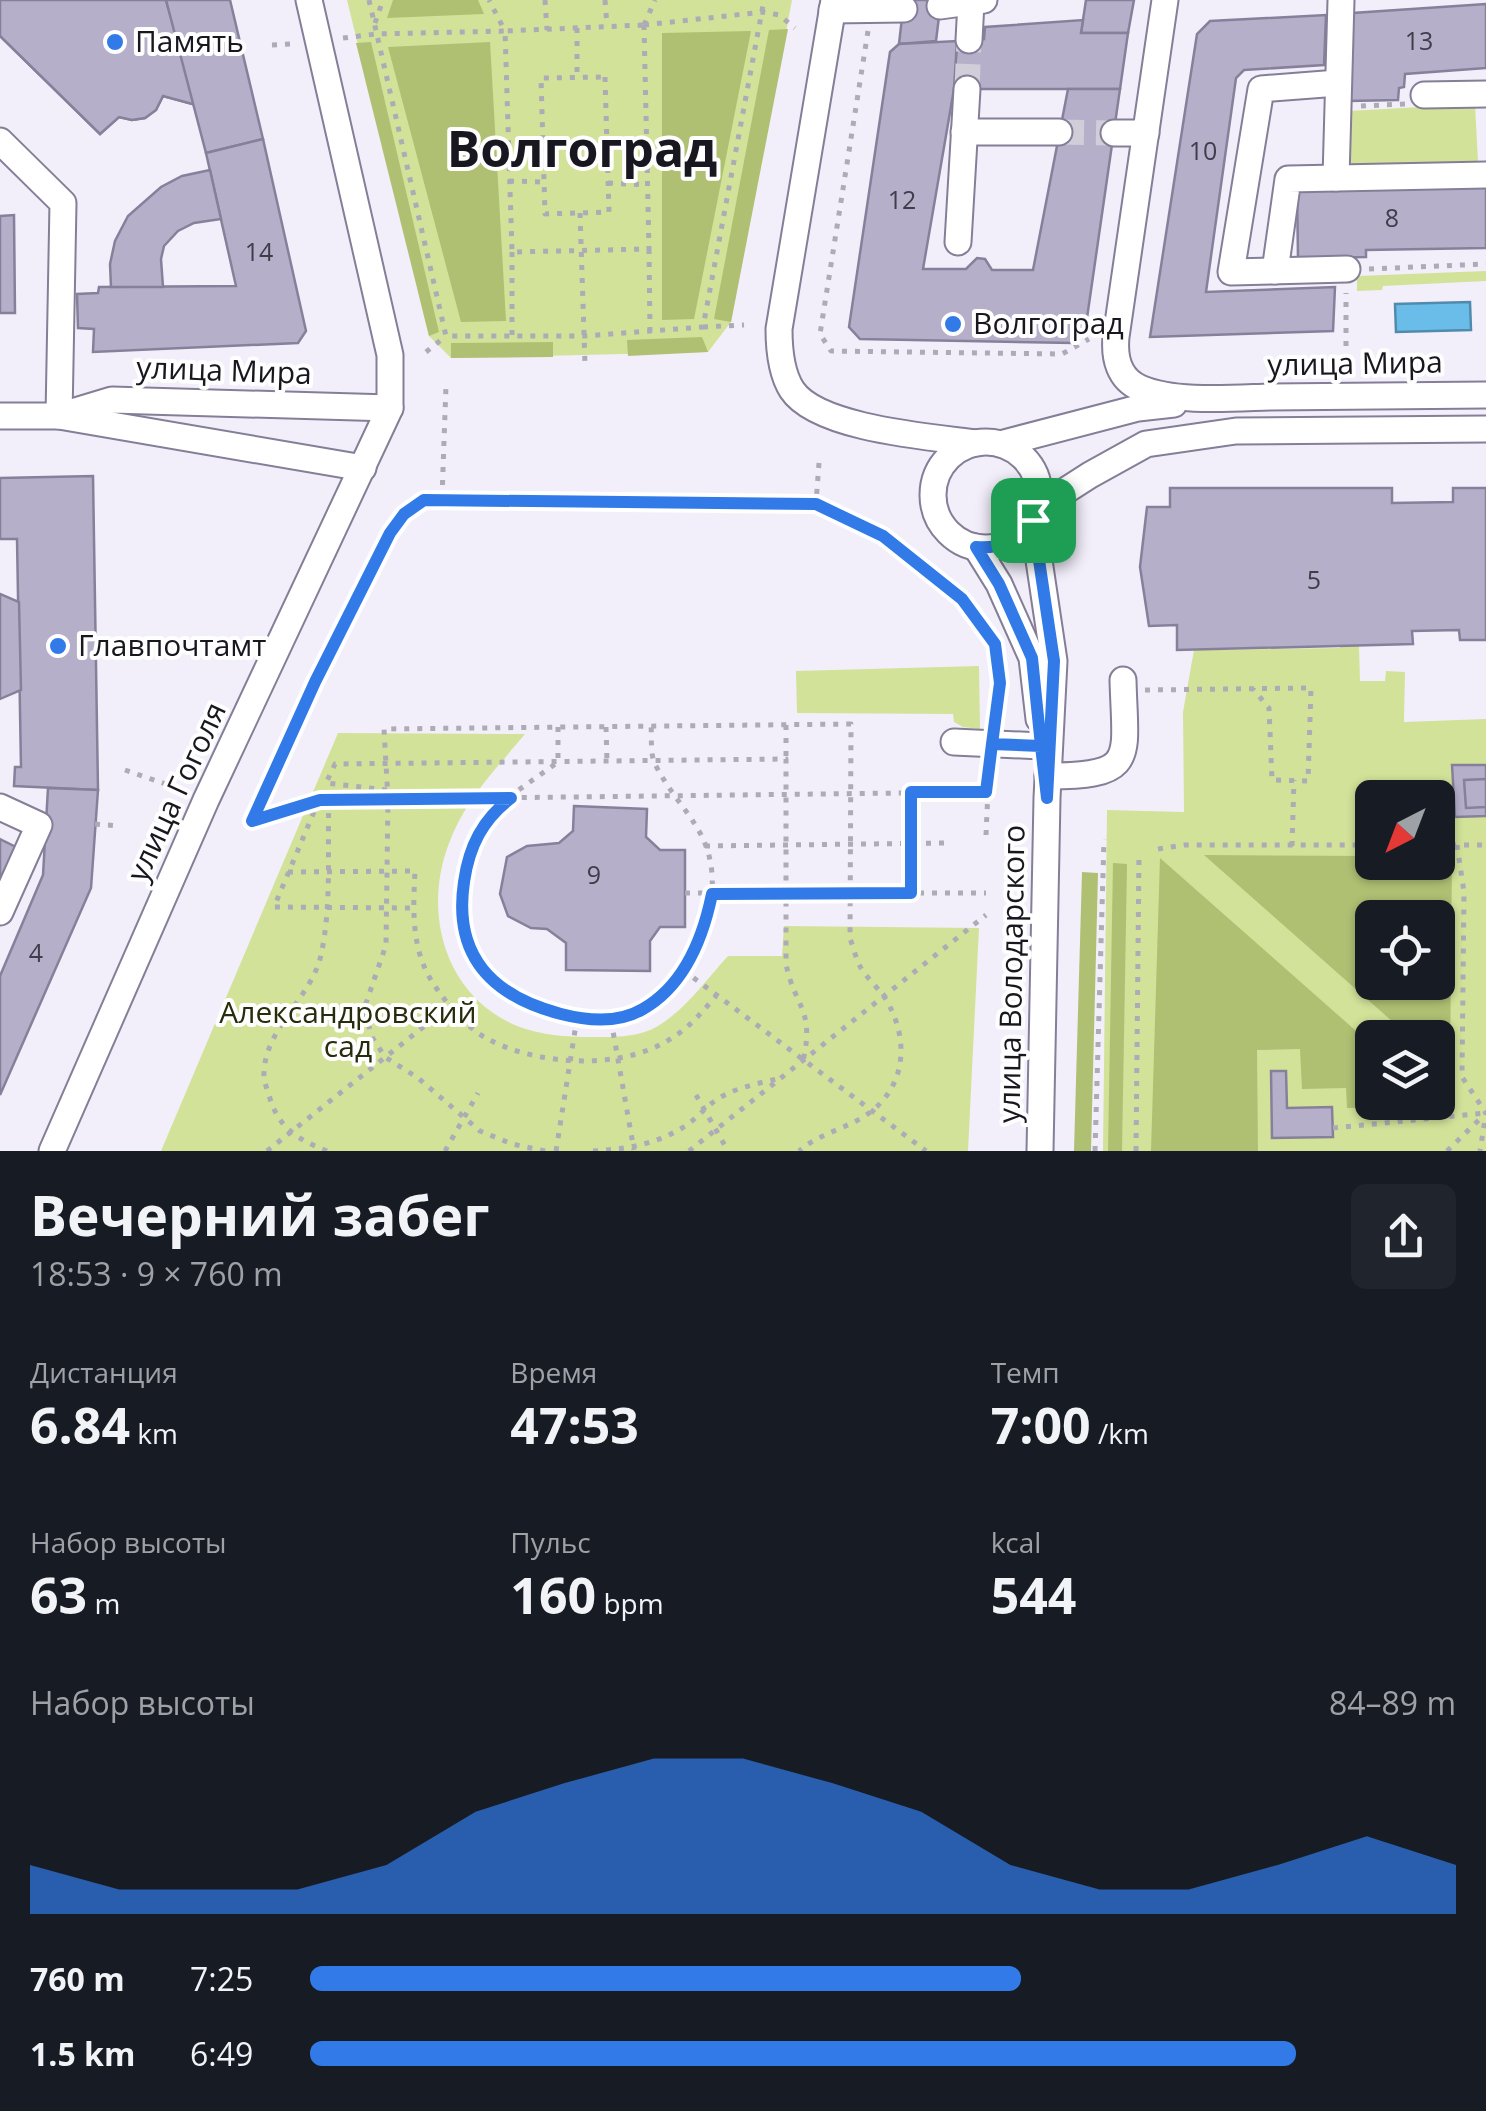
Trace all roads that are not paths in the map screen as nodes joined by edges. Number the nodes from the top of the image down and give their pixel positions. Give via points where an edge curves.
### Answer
1 (309, 0) edge
2 (1165, 0) edge
3 (1341, 0) edge
4 (978, 1) edge
5 (833, 5) edge
6 (940, 6) dead end
7 (904, 9) dead end
8 (969, 40) tunnel mouth
9 (966, 89) tunnel mouth
10 (1486, 94) edge
11 (1338, 95) junction
12 (1424, 95) road end
13 (964, 132) junction
14 (1059, 132) tunnel mouth
15 (1114, 133) tunnel mouth
16 (1146, 133) junction
17 (0, 141) edge
18 (1486, 175) edge
19 (1336, 178) junction
20 (958, 242) dead end
21 (1347, 270) road end
22 (1275, 272) junction
23 (1486, 395) edge
24 (1224, 398) junction
25 (390, 408) junction
26 (0, 416) edge
27 (59, 416) junction
28 (1486, 428) edge
29 (988, 443) junction
30 (363, 468) junction
31 (1035, 514) junction
32 (976, 547) junction
33 (1123, 685) road end
34 (954, 742) dead end
35 (1041, 746) junction
36 (1048, 787) junction
37 (0, 807) edge
38 (0, 912) edge
39 (52, 1151) edge
40 (1040, 1151) edge

1 - 25 street via 390,355
2 - 16 street
3 - 11 street
4 - 6 street
4 - 8 street
5 - 7 street
5 - 29 street via 779,330 786,376 801,400 825,416
9 - 13 street
10 - 12 street
11 - 19 street
11 - 22 street via 1261,89 1231,272
13 - 14 street
13 - 20 street
15 - 16 street
16 - 24 street via 1114,352 1124,379 1142,390
17 - 27 street via 63,203
18 - 19 street
19 - 22 street via 1288,179
21 - 22 street
23 - 24 street, улица Мира
24 - 29 street via 1138,408
25 - 27 street, улица Мира via 112,400
25 - 30 street, улица Гоголя
26 - 27 street, улица Мира
27 - 30 street, улица Мира
28 - 31 street via 1236,431 1146,444
29 - 31 street via 1032,469
29 - 32 street via 952,454 934,489 940,521
30 - 39 street, улица Гоголя via 206,800
31 - 32 street via 1025,531 1003,545
31 - 36 street via 1054,661
32 - 35 street via 1032,658
33 - 36 street via 1124,744 1115,766
34 - 35 street
35 - 36 street
36 - 40 street, улица Володарского
37 - 38 street via 39,825

